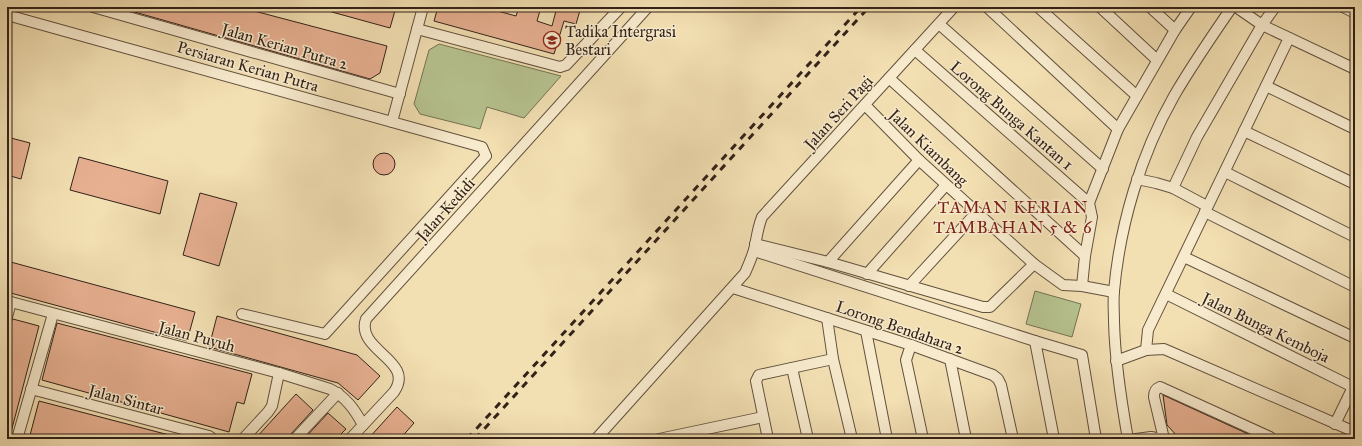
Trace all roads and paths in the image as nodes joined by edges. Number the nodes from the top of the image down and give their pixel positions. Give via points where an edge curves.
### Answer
1 (93, 7) edge
2 (423, 7) edge
3 (622, 7) edge
4 (648, 7) edge
5 (954, 7) edge
6 (987, 7) edge
7 (1038, 7) edge
8 (1100, 7) edge
9 (1150, 7) edge
10 (1191, 7) edge
11 (1232, 7) edge
12 (1236, 7) edge
13 (1275, 7) edge
14 (1343, 7) edge
15 (11, 13) edge
16 (1355, 13) edge
17 (939, 24) junction
18 (1262, 25) junction
19 (417, 29) junction
20 (1175, 30) junction
21 (1289, 38) junction
22 (915, 50) junction
23 (1157, 60) junction
24 (1355, 69) edge
25 (889, 78) junction
26 (1266, 86) junction
27 (400, 94) junction
28 (1137, 96) junction
29 (865, 105) junction
30 (392, 122) junction
31 (1118, 129) junction
32 (1355, 129) edge
33 (1244, 131) junction
34 (919, 160) junction
35 (1102, 169) junction
36 (1225, 172) junction
37 (1137, 179) junction
38 (1355, 184) edge
39 (946, 185) junction
40 (1173, 188) junction
41 (1089, 203) junction
42 (1204, 208) junction
43 (977, 212) junction
44 (1355, 237) edge
45 (754, 248) junction
46 (1085, 256) junction
47 (1184, 257) junction
48 (828, 262) junction
49 (1034, 264) junction
50 (867, 274) junction
51 (909, 286) junction
52 (1082, 286) junction
53 (1355, 287) edge
54 (733, 288) junction
55 (1114, 292) junction
56 (1166, 294) junction
57 (9, 302) edge
58 (53, 314) junction
59 (242, 314) dead end
60 (7, 317) edge
61 (827, 318) junction
62 (866, 331) junction
63 (1355, 338) edge
64 (1035, 341) junction
65 (912, 345) junction
66 (1146, 350) junction
67 (832, 359) junction
68 (950, 359) junction
69 (1116, 361) junction
70 (792, 368) junction
71 (279, 373) junction
72 (1354, 385) edge
73 (31, 389) junction
74 (338, 393) junction
75 (764, 417) junction
76 (1335, 424) junction
77 (363, 425) junction
78 (1355, 432) edge
79 (17, 439) edge
80 (213, 439) edge
81 (243, 439) edge
82 (295, 439) edge
83 (350, 439) edge
84 (596, 439) edge
85 (659, 439) edge
86 (768, 439) edge
87 (808, 439) edge
88 (852, 439) edge
89 (887, 439) edge
90 (923, 439) edge
91 (966, 439) edge
92 (1013, 439) edge
93 (1054, 439) edge
94 (1096, 439) edge
95 (1128, 439) edge
96 (1136, 439) edge
97 (1161, 439) edge
98 (1164, 439) edge
99 (1272, 439) edge

1 - 27 street, Jalan Kerian Putra 2
2 - 19 street
3 - 19 street via 566,65 560,67
4 - 77 street, Jalan Kedidi via 366,319 364,332 394,365 399,374 399,385
5 - 17 street, Jalan Seri Pagi
6 - 31 street
7 - 28 street
8 - 23 street
9 - 20 street
10 - 20 street
11 - 37 street via 1173,96
12 - 18 street
13 - 18 street
14 - 16 street
15 - 30 street, Persiaran Kerian Putra
17 - 22 street, Jalan Seri Pagi
17 - 35 street
18 - 21 street
18 - 40 street via 1197,137
19 - 27 street
20 - 23 street
21 - 24 street
21 - 26 street
22 - 25 street, Jalan Seri Pagi
22 - 41 street, Lorong Bunga Kantan 1
23 - 28 street
25 - 29 street, Jalan Seri Pagi
25 - 46 street
26 - 32 street
26 - 33 street
27 - 30 street
28 - 31 street
29 - 34 street, Jalan Kiambang
29 - 45 street, Jalan Seri Pagi via 762,217
30 - 59 street, Persiaran Kerian Putra via 482,147 486,156 325,334
31 - 35 street
33 - 36 street
33 - 38 street
34 - 39 street, Jalan Kiambang
34 - 48 street
35 - 41 street
36 - 42 street
36 - 44 street
37 - 40 street
37 - 55 street via 1123,232
39 - 43 street, Jalan Kiambang
39 - 50 street
40 - 42 street
41 - 46 street via 1092,217
42 - 47 street
42 - 53 street
43 - 49 street, Jalan Kiambang
43 - 51 street
45 - 48 street
45 - 54 street, Jalan Seri Pagi via 745,273
45 - 64 street
46 - 52 street
47 - 56 street
47 - 63 street
48 - 50 street
49 - 51 street via 990,306 983,307
49 - 52 street, Jalan Kiambang via 1063,285
50 - 51 street
52 - 55 street, Jalan Kiambang
54 - 61 street, Lorong Bendahara 2
54 - 84 street, Jalan Seri Pagi
55 - 69 street
56 - 66 street via 1148,330
56 - 72 street, Jalan Bunga Kemboja
57 - 58 street, Jalan Puyuh
57 - 60 street
58 - 71 street, Jalan Puyuh
58 - 73 street
61 - 62 street, Lorong Bendahara 2
61 - 67 street
62 - 65 street, Lorong Bendahara 2
62 - 89 street
64 - 93 street
64 - 94 street via 1082,355
65 - 68 street, Lorong Bendahara 2
65 - 90 street via 906,360
66 - 69 street
66 - 76 street via 1164,349
67 - 70 street
67 - 88 street
68 - 91 street
68 - 92 street, Lorong Bendahara 2 via 998,379
69 - 95 street
70 - 75 street via 759,375 756,381
70 - 87 street
71 - 74 street, Jalan Puyuh
71 - 81 street via 272,406
72 - 76 street
73 - 79 street
73 - 80 street, Jalan Sintar
74 - 77 street, Jalan Puyuh via 354,410
74 - 82 street
75 - 85 street
75 - 86 street
76 - 78 street
77 - 83 street, Jalan Kedidi
96 - 97 street
98 - 99 street via 1154,397 1154,392 1160,387

